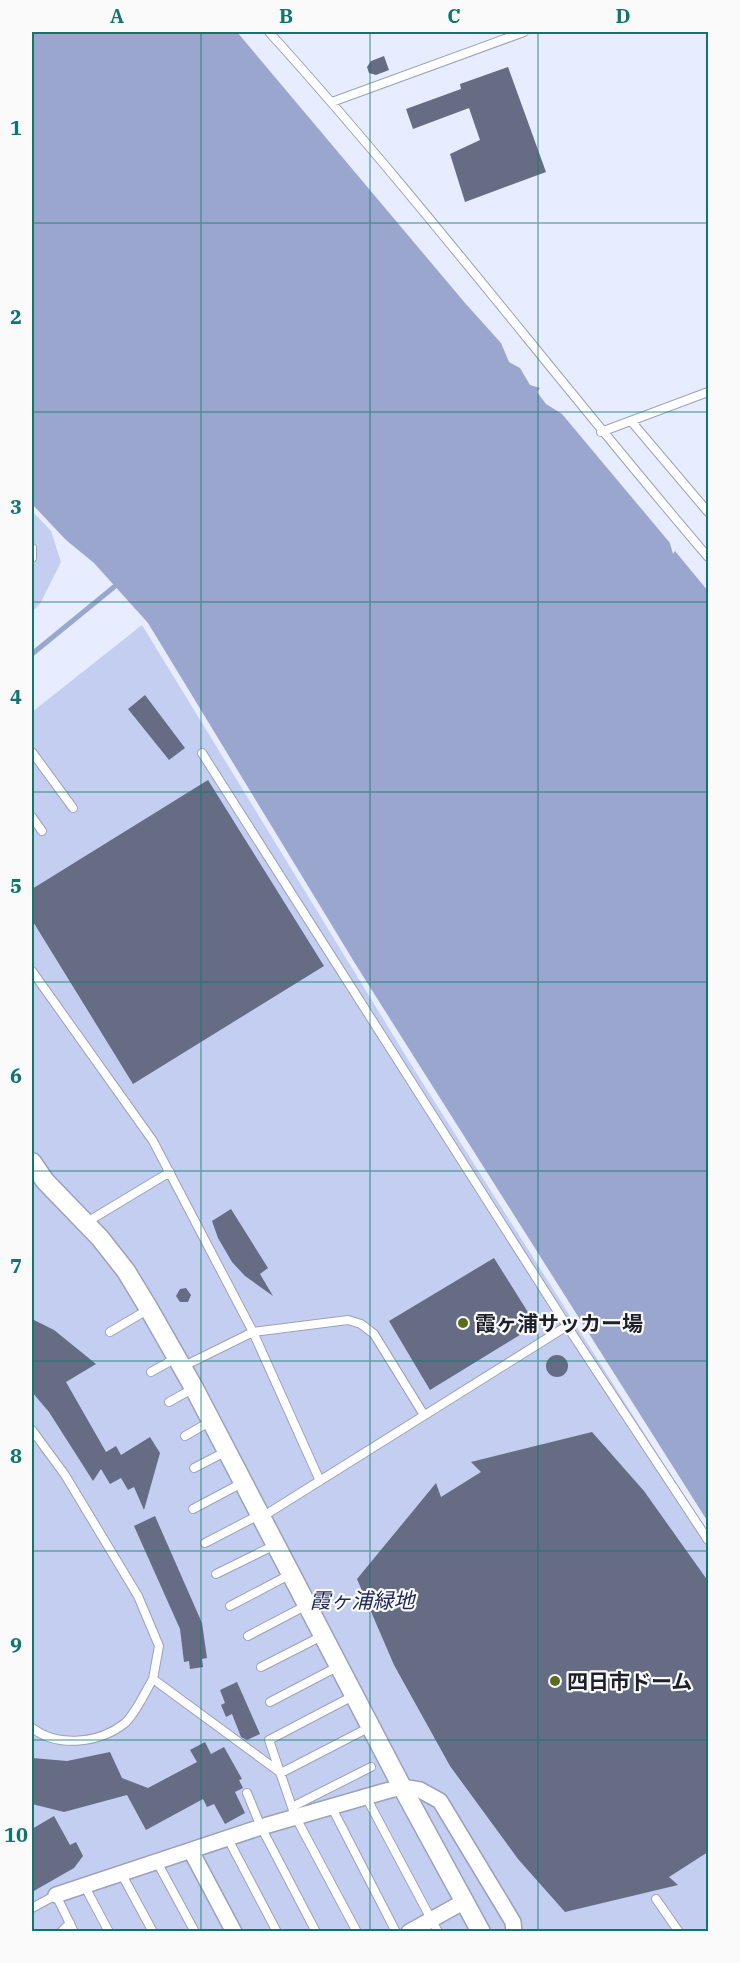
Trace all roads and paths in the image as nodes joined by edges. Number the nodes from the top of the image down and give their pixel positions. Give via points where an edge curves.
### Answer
1 (269, 32) edge
2 (524, 32) edge
3 (332, 102) junction
4 (708, 392) edge
5 (631, 421) junction
6 (601, 432) junction
7 (708, 512) edge
8 (32, 548) edge
9 (708, 557) edge
10 (32, 558) edge
11 (32, 752) edge
12 (201, 753) dead end
13 (73, 808) dead end
14 (32, 817) edge
15 (42, 831) dead end
16 (32, 971) edge
17 (32, 1162) edge
18 (170, 1172) junction
19 (86, 1223) junction
20 (149, 1309) junction
21 (567, 1326) junction
22 (110, 1332) dead end
23 (253, 1332) junction
24 (180, 1362) junction
25 (151, 1372) dead end
26 (194, 1388) junction
27 (169, 1402) dead end
28 (424, 1416) junction
29 (211, 1421) junction
30 (32, 1430) edge
31 (184, 1436) dead end
32 (226, 1451) junction
33 (194, 1468) dead end
34 (321, 1481) junction
35 (243, 1482) junction
36 (193, 1509) dead end
37 (261, 1515) junction
38 (708, 1540) edge
39 (205, 1543) dead end
40 (276, 1544) junction
41 (216, 1574) dead end
42 (292, 1574) junction
43 (308, 1604) junction
44 (230, 1606) dead end
45 (324, 1635) junction
46 (248, 1636) dead end
47 (339, 1666) junction
48 (261, 1667) dead end
49 (153, 1679) junction
50 (353, 1696) junction
51 (270, 1702) dead end
52 (370, 1727) junction
53 (32, 1728) edge
54 (371, 1767) dead end
55 (281, 1773) junction
56 (402, 1788) junction
57 (247, 1793) dead end
58 (366, 1797) junction
59 (331, 1806) junction
60 (294, 1812) junction
61 (261, 1827) junction
62 (228, 1839) junction
63 (192, 1851) junction
64 (157, 1862) junction
65 (121, 1873) junction
66 (84, 1885) junction
67 (56, 1896) junction
68 (656, 1899) dead end
69 (465, 1902) junction
70 (32, 1908) edge
71 (70, 1923) junction
72 (435, 1925) edge
73 (61, 1932) edge
74 (74, 1932) edge
75 (109, 1932) edge
76 (153, 1932) edge
77 (195, 1932) edge
78 (234, 1932) edge
79 (277, 1932) edge
80 (316, 1932) edge
81 (357, 1932) edge
82 (396, 1932) edge
83 (409, 1932) edge
84 (481, 1932) edge
85 (514, 1932) edge
86 (679, 1932) edge

1 - 3 lane
2 - 3 lane
3 - 6 lane
4 - 5 lane
5 - 6 lane
5 - 7 lane
6 - 9 lane
8 - 10 lane
11 - 13 lane
12 - 21 lane
14 - 15 lane
16 - 18 lane via 153,1141
17 - 19 street
18 - 19 lane
18 - 23 lane
19 - 20 street via 126,1270
20 - 22 lane
20 - 24 street
21 - 28 lane
21 - 38 lane
23 - 24 lane
23 - 28 lane via 348,1320 361,1324 374,1334
23 - 34 lane
24 - 25 lane
24 - 26 street
26 - 27 lane
26 - 29 street
28 - 34 lane
29 - 31 lane
29 - 32 street
30 - 49 lane via 65,1475 138,1596 159,1646
32 - 33 lane
32 - 35 street
34 - 37 lane
35 - 36 lane
35 - 37 street
37 - 39 lane
37 - 40 street
40 - 41 lane
40 - 42 street
42 - 43 street
42 - 44 lane
43 - 45 street
43 - 46 lane
45 - 47 street
45 - 48 lane
47 - 50 street
47 - 51 lane
49 - 53 lane via 126,1722 95,1738 62,1741
49 - 55 lane
50 - 52 street
50 - 55 lane via 269,1740
52 - 55 lane
52 - 56 street
54 - 60 lane
55 - 60 lane
56 - 58 street
56 - 69 street
56 - 85 street via 420,1790 440,1801 513,1922
57 - 61 lane
58 - 59 street
58 - 72 lane
59 - 60 street
59 - 82 lane
60 - 61 street
60 - 81 lane
61 - 62 street
61 - 80 lane
62 - 63 street
62 - 79 lane
63 - 64 street
63 - 78 street
64 - 65 street
64 - 77 lane
65 - 66 street
65 - 76 lane
66 - 67 street
66 - 75 lane
67 - 70 lane
67 - 71 lane
68 - 86 lane
69 - 72 street
69 - 84 street
71 - 73 lane
71 - 74 lane
72 - 83 street

